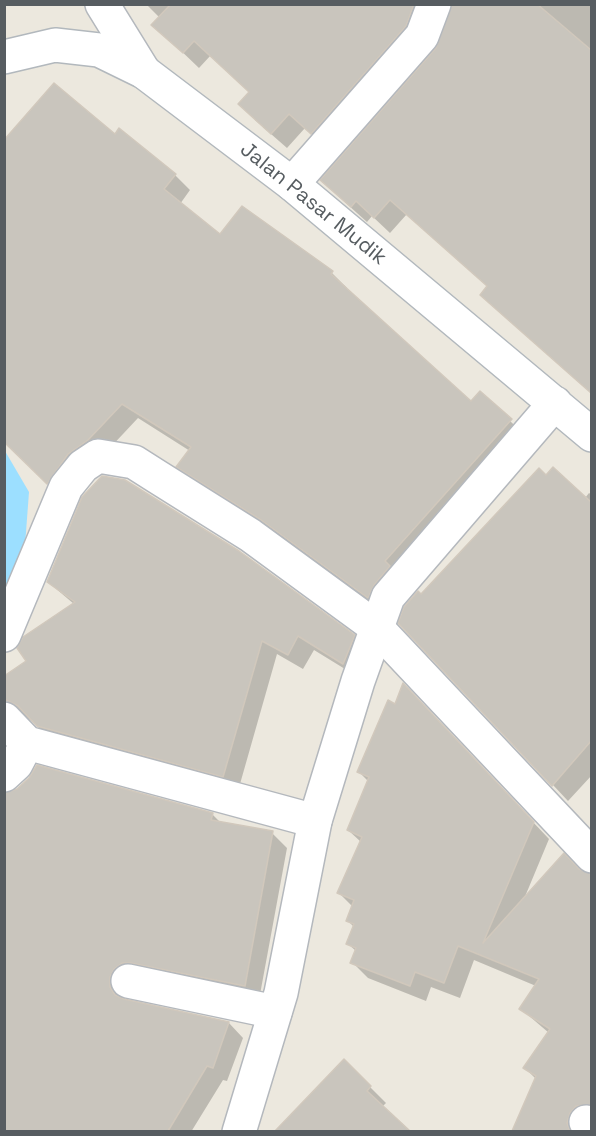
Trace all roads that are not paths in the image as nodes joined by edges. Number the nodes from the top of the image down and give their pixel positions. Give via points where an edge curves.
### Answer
1 (102, 4) edge
2 (434, 4) edge
3 (4, 57) edge
4 (144, 72) junction
5 (292, 184) junction
6 (555, 403) junction
7 (588, 425) edge
8 (377, 628) junction
9 (4, 635) edge
10 (4, 719) edge
11 (27, 743) junction
12 (4, 775) edge
13 (315, 821) junction
14 (591, 856) edge
15 (128, 981) dead end
16 (274, 1012) junction
17 (239, 1131) edge

1 - 4 street
2 - 5 street via 422,36
3 - 4 street, Jalan Pasar Mudik via 55,45 99,50
4 - 5 street, Jalan Pasar Mudik
5 - 6 street, Jalan Pasar Mudik
6 - 7 street, Jalan Pasar Mudik
6 - 8 street via 388,597
8 - 9 street via 250,535 134,462 98,456 82,466 66,487
8 - 13 street
8 - 14 street
10 - 11 street
11 - 12 street via 16,764
11 - 13 street
13 - 16 street
15 - 16 street
16 - 17 street

